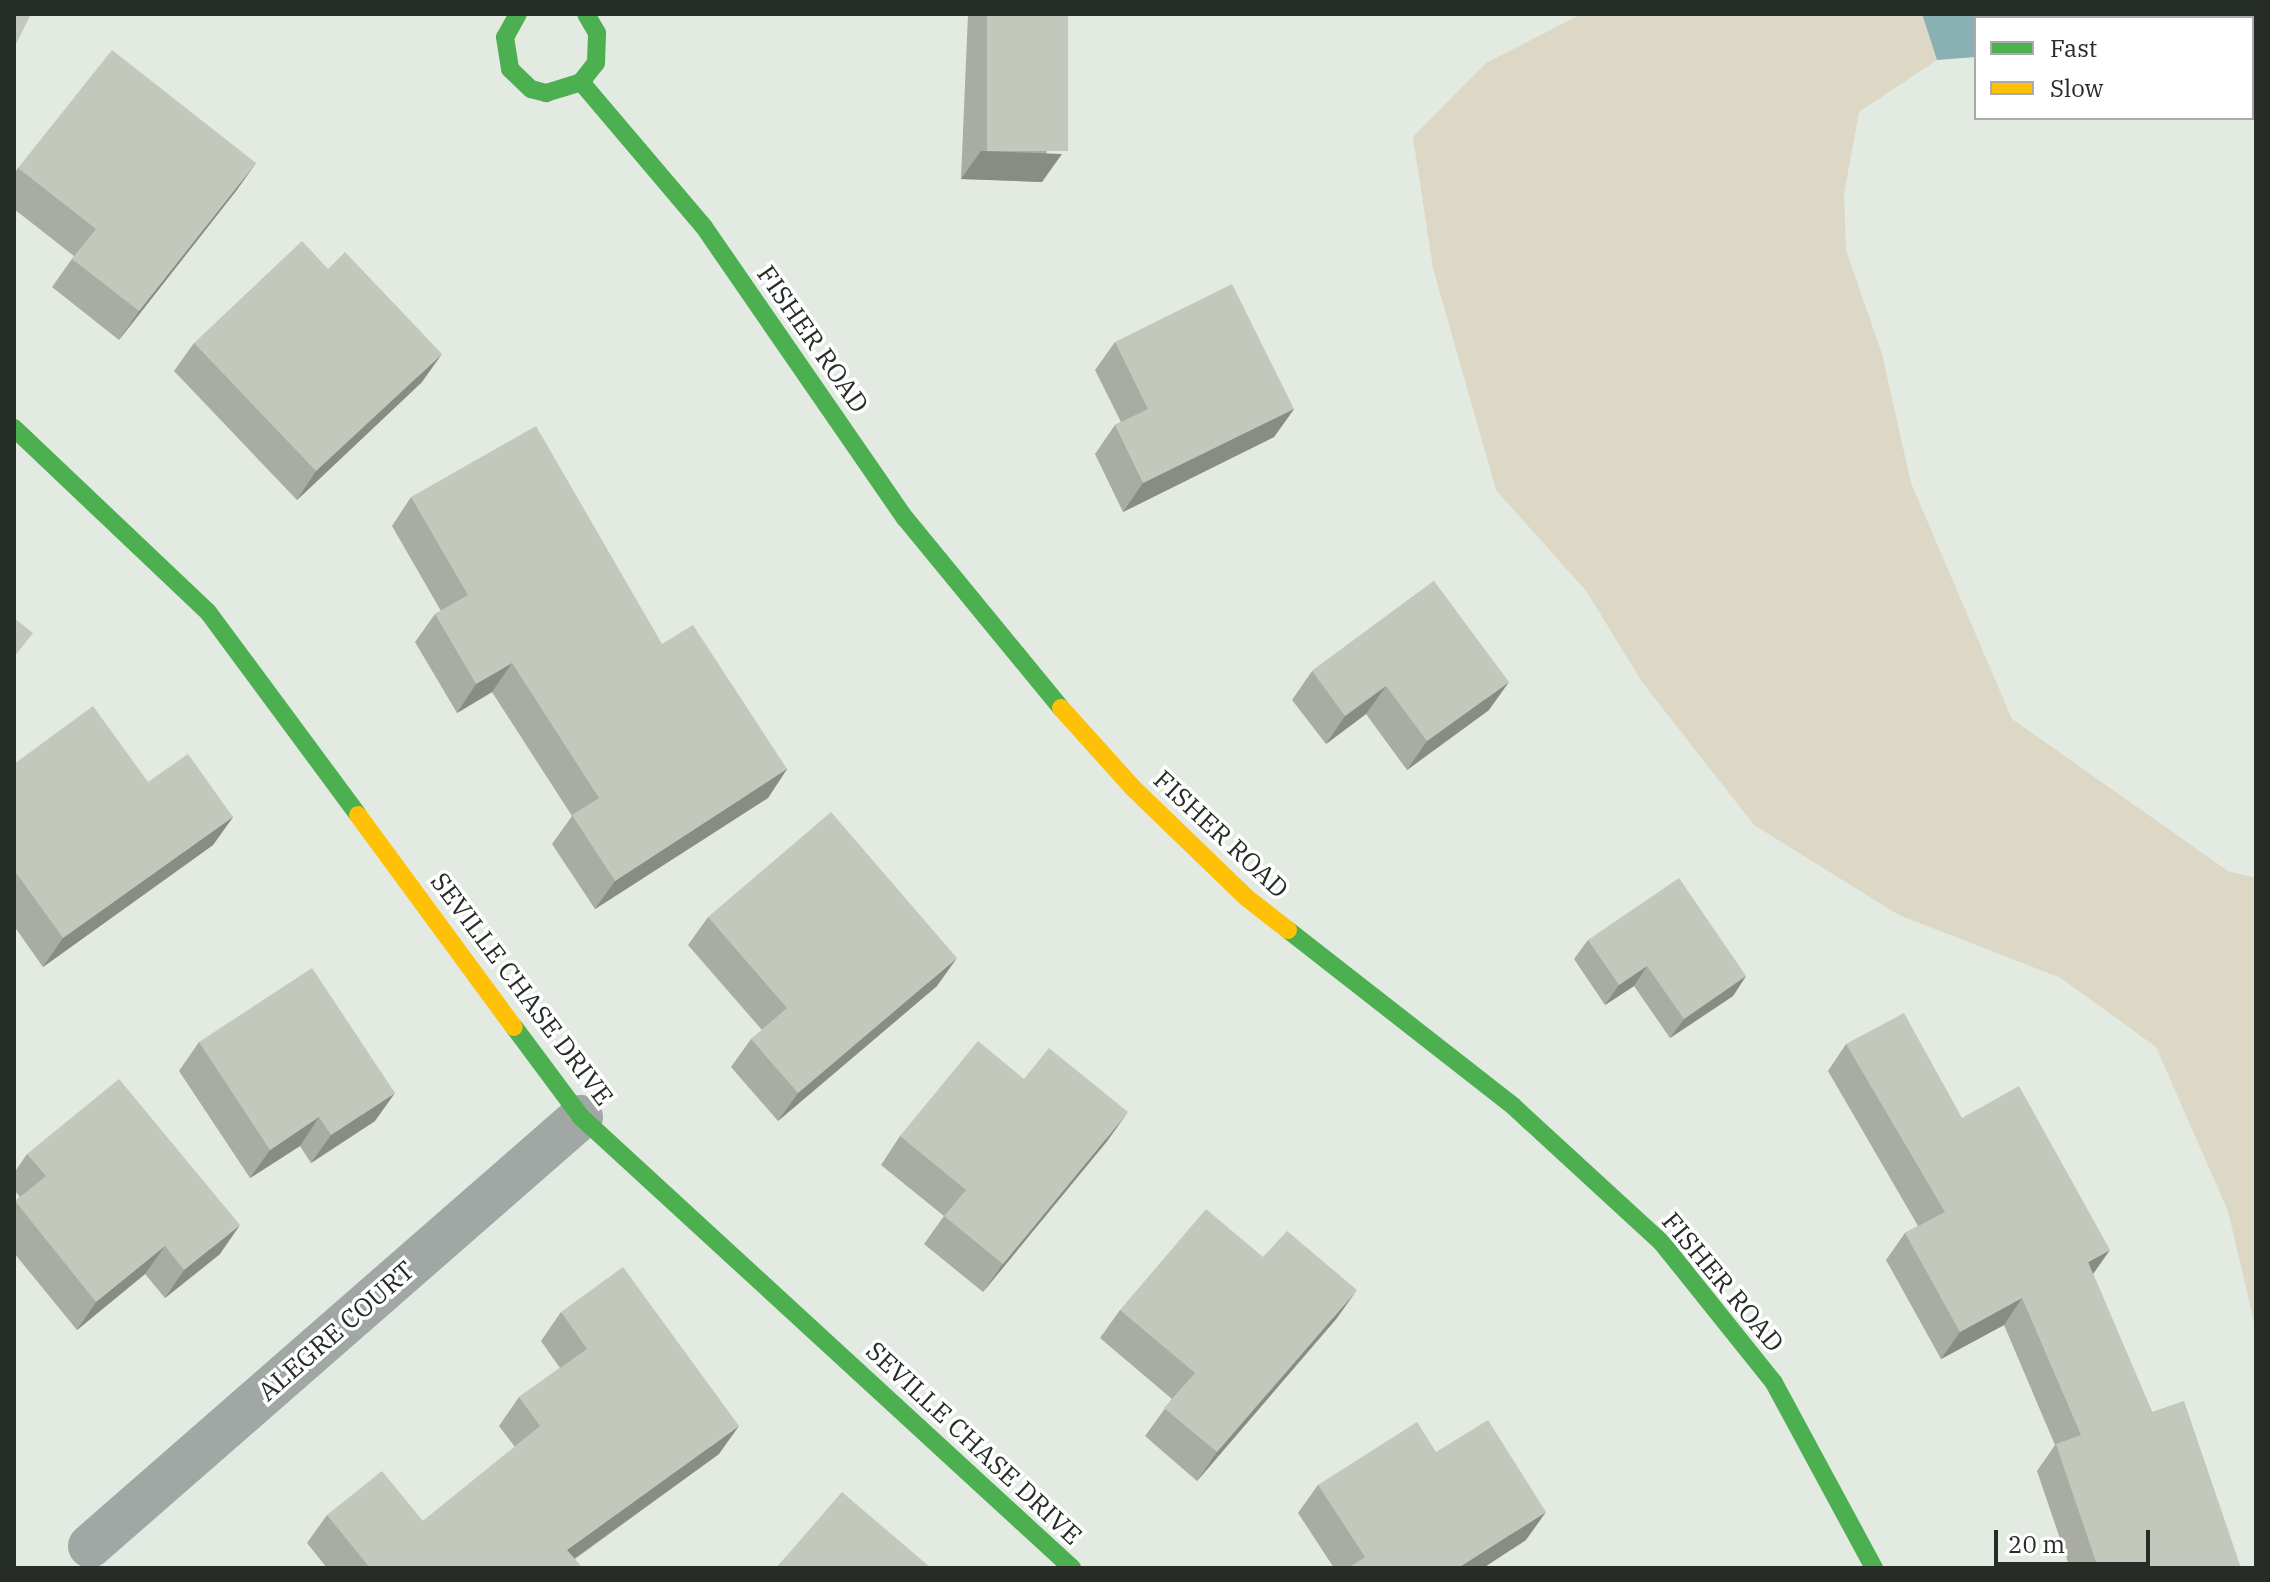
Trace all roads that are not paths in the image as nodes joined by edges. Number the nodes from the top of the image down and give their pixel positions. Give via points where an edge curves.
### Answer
1 (517, 14) edge
2 (586, 14) edge
3 (581, 82) junction
4 (14, 428) edge
5 (581, 1117) junction
6 (90, 1546) dead end
7 (1072, 1568) edge
8 (1874, 1568) edge

1 - 3 street via 505,37 504,53 519,81 546,93
2 - 3 street via 599,48
3 - 8 street, FISHER ROAD via 704,227 905,518 1014,655 1133,788 1247,898 1513,1106 1662,1243 1774,1383
4 - 5 street, SEVILLE CHASE DRIVE via 208,612
5 - 6 street, ALEGRE COURT
5 - 7 street, SEVILLE CHASE DRIVE

